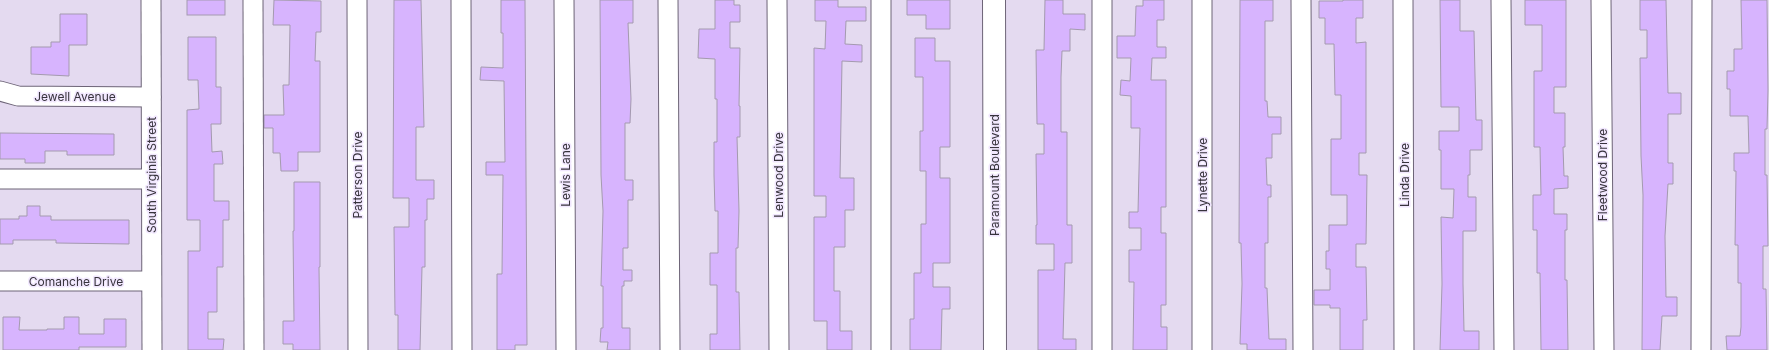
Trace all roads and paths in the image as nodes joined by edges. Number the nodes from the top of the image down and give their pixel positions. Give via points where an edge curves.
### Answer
1 (151, 0) edge
2 (253, 0) edge
3 (356, 0) edge
4 (461, 0) edge
5 (564, 0) edge
6 (668, 0) edge
7 (777, 0) edge
8 (881, 0) edge
9 (994, 0) edge
10 (1102, 0) edge
11 (1202, 0) edge
12 (1301, 0) edge
13 (1403, 0) edge
14 (1501, 0) edge
15 (1601, 0) edge
16 (1702, 0) edge
17 (0, 91) edge
18 (151, 97) junction
19 (0, 179) edge
20 (151, 179) junction
21 (0, 281) edge
22 (151, 281) junction
23 (152, 350) edge
24 (254, 350) edge
25 (358, 350) edge
26 (462, 350) edge
27 (566, 350) edge
28 (670, 350) edge
29 (779, 350) edge
30 (881, 350) edge
31 (994, 350) edge
32 (1102, 350) edge
33 (1202, 350) edge
34 (1303, 350) edge
35 (1404, 350) edge
36 (1504, 350) edge
37 (1604, 350) edge
38 (1701, 350) edge

1 - 18 street, South Virginia Street
2 - 24 street
3 - 25 street, Patterson Drive
4 - 26 street
5 - 27 street, Lewis Lane
6 - 28 street
7 - 29 street, Lenwood Drive
8 - 30 street
9 - 31 main road, Paramount Boulevard
10 - 32 street
11 - 33 street, Lynette Drive
12 - 34 street
13 - 35 street, Linda Drive
14 - 36 street
15 - 37 street, Fleetwood Drive
16 - 38 street
17 - 18 street, Jewell Avenue via 18,96
18 - 20 street, South Virginia Street
19 - 20 street
20 - 22 street, South Virginia Street
21 - 22 street, Comanche Drive
22 - 23 street, South Virginia Street

